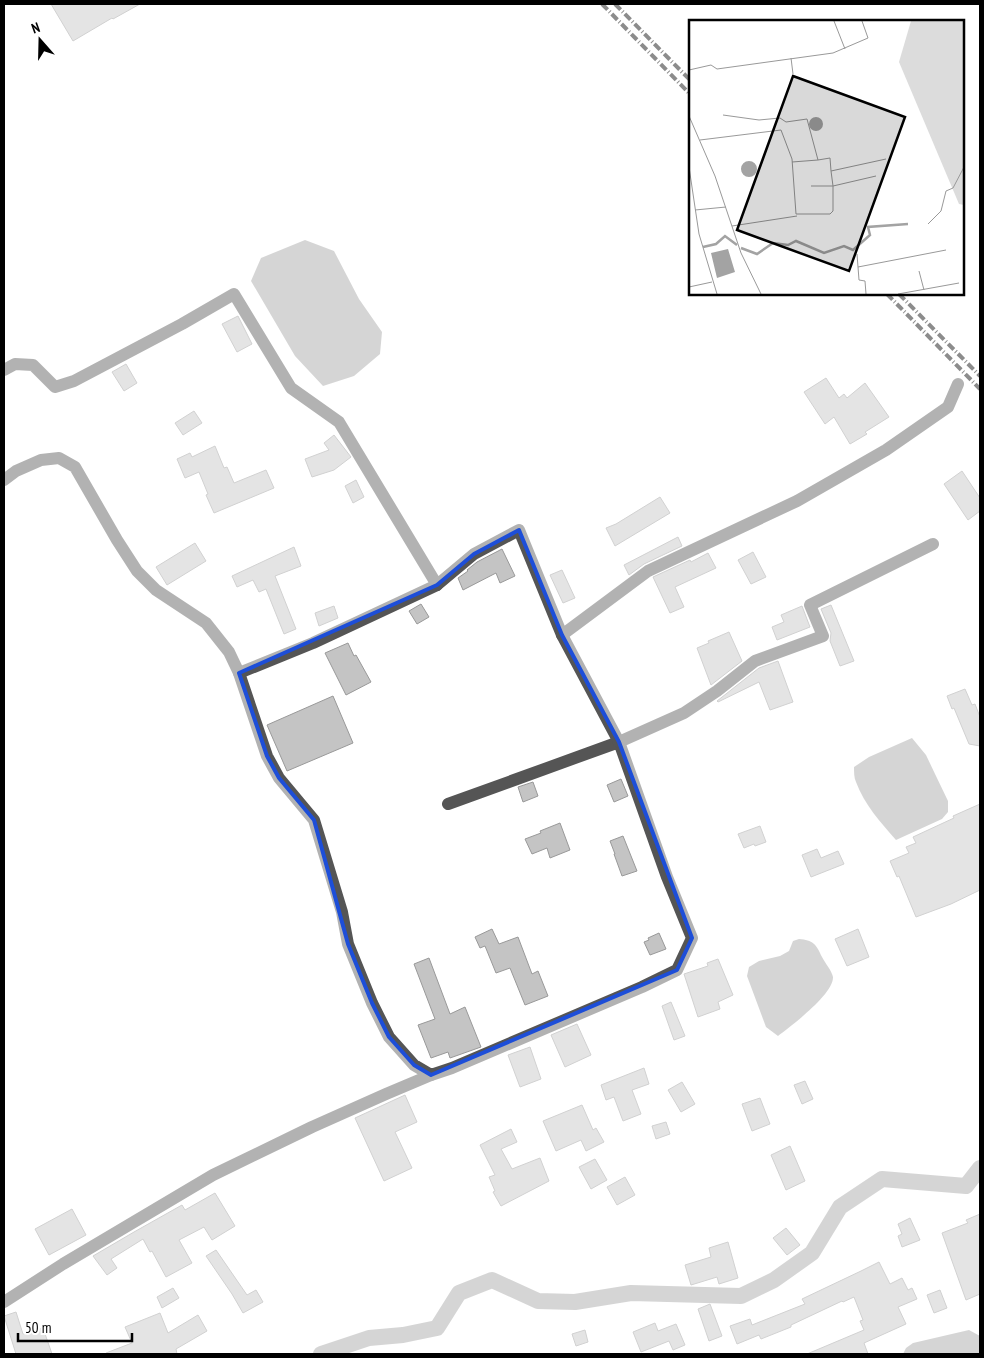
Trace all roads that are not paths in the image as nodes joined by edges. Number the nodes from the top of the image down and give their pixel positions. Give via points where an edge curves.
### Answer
1 (4, 370) edge
2 (958, 384) dead end
3 (4, 480) edge
4 (933, 544) dead end
5 (437, 585) junction
6 (562, 635) junction
7 (239, 673) junction
8 (619, 742) junction
9 (448, 804) dead end
10 (431, 1075) junction
11 (4, 1302) edge

1 - 5 street via 15,364 33,365 55,387 74,381 234,294 291,388 339,422
2 - 6 street via 948,407 886,450 797,500 648,571
3 - 7 street via 40,460 59,458 74,467 137,571 156,590 206,623 229,652
4 - 8 street via 810,605 823,636 755,661 684,713
5 - 6 street via 474,554 519,530
5 - 7 street via 313,643
6 - 8 street
7 - 10 street via 267,756 279,778 314,820 342,912 348,944 372,1003 389,1036 414,1065
8 - 9 street
8 - 10 street via 666,877 692,938 677,970
10 - 11 street via 213,1174

